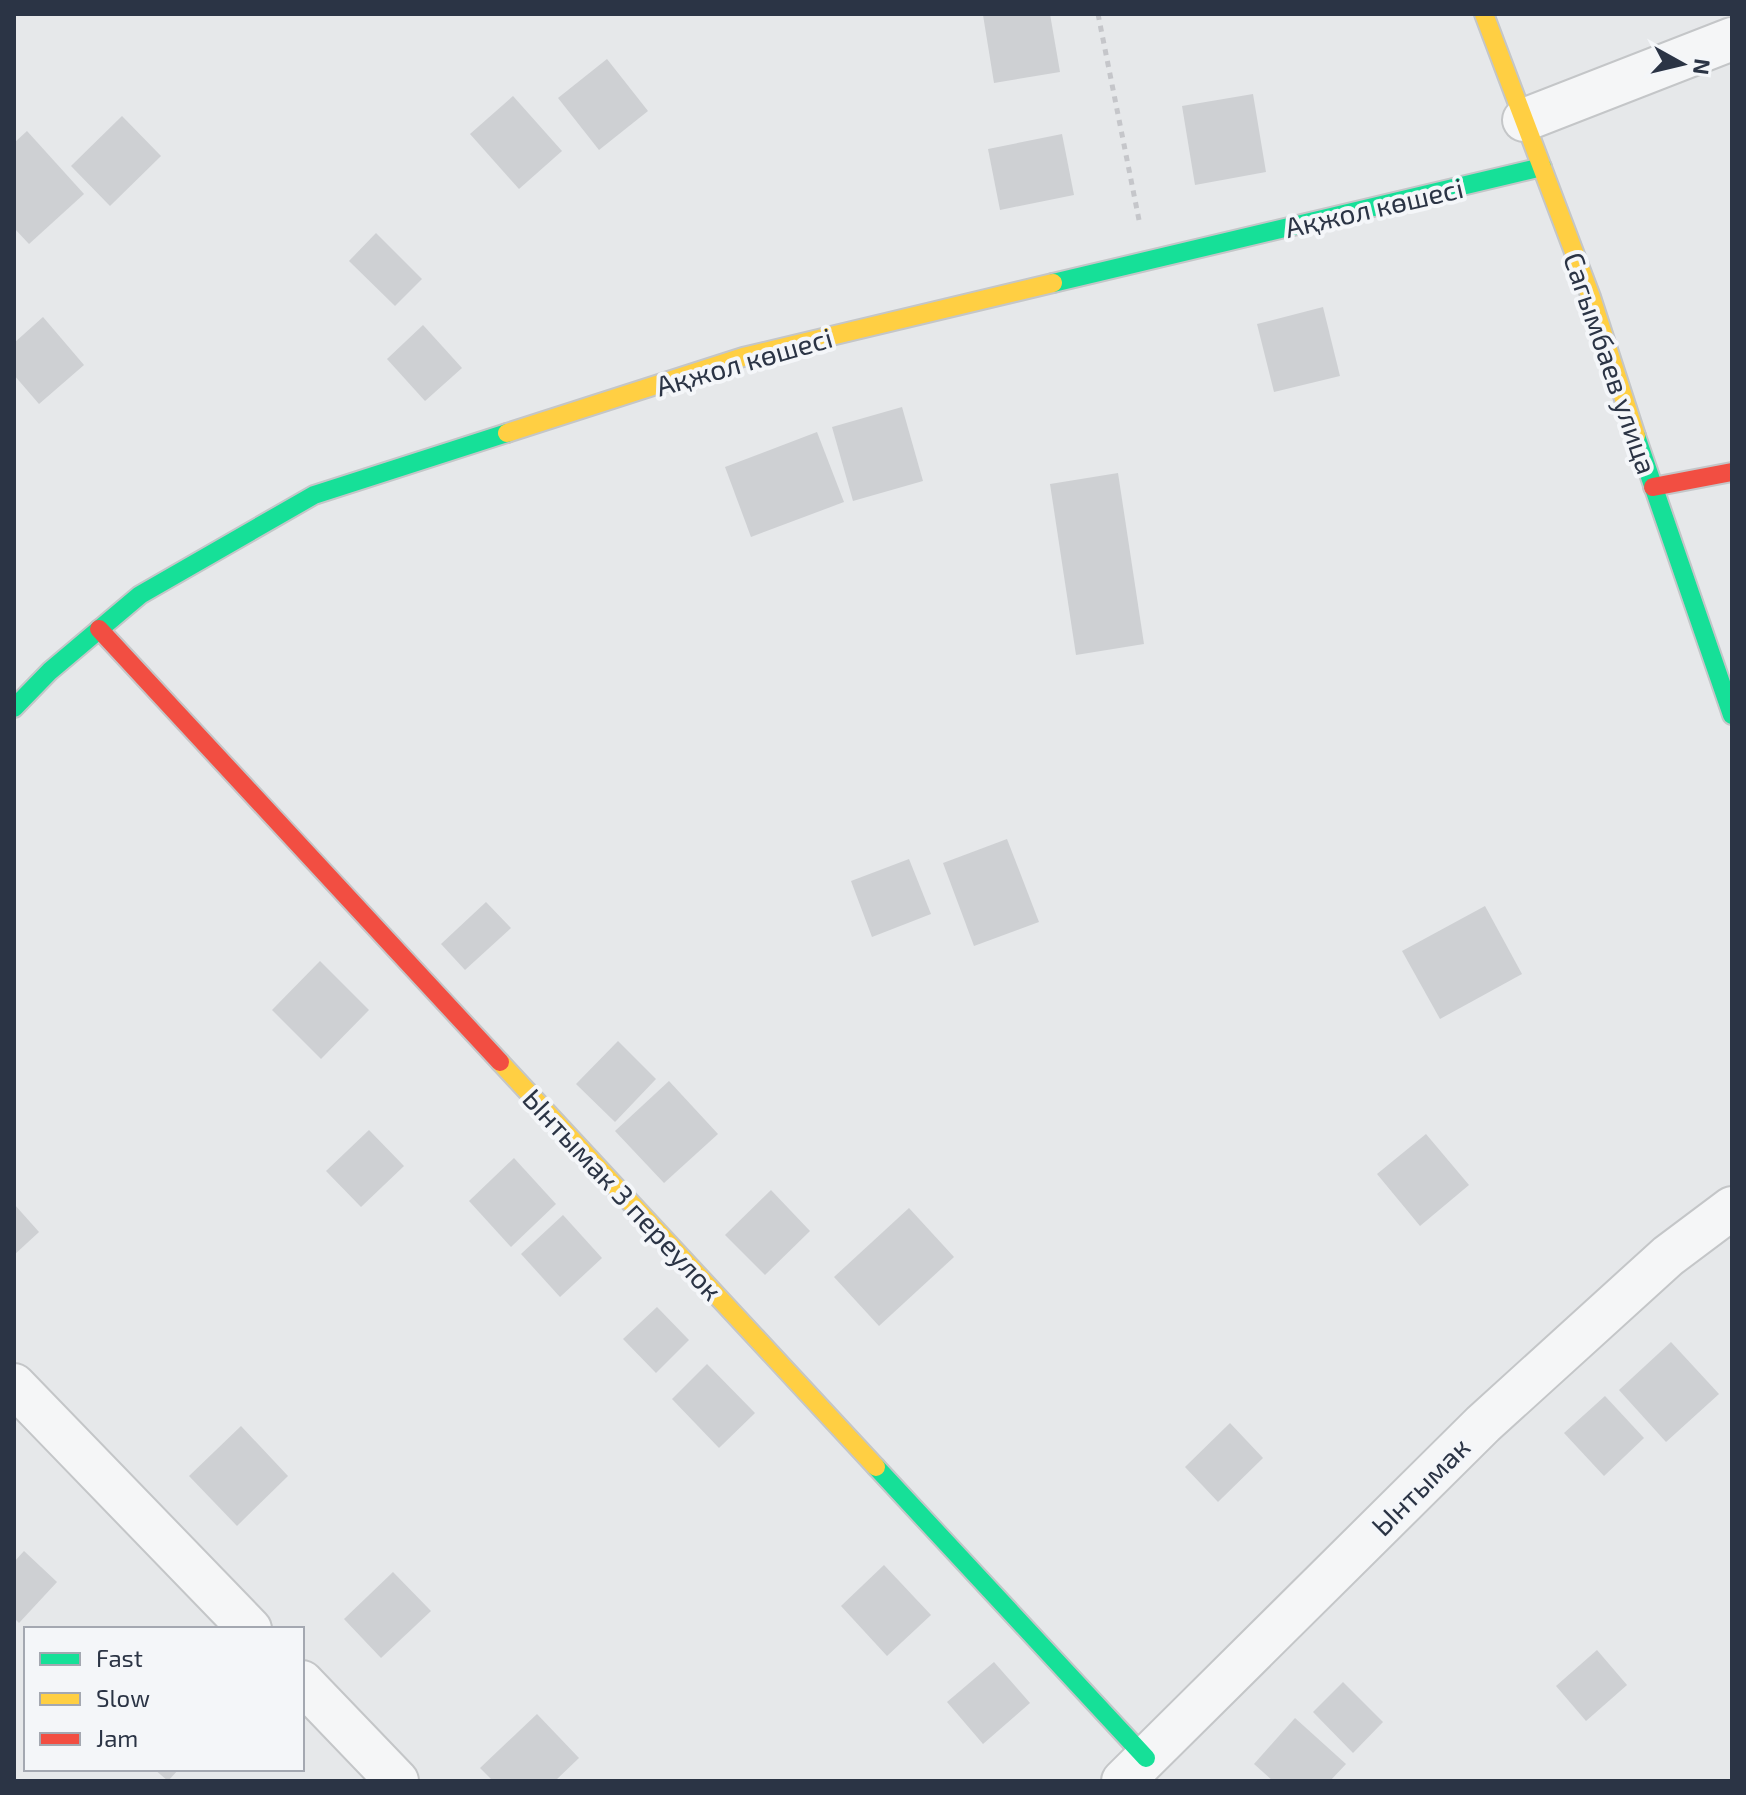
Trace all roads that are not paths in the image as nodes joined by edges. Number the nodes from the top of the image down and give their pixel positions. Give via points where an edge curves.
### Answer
1 (1484, 14) edge
2 (1732, 39) edge
3 (1524, 120) junction
4 (1542, 167) junction
5 (1732, 472) edge
6 (1653, 487) junction
7 (99, 629) junction
8 (14, 708) edge
9 (1732, 715) edge
10 (1732, 1208) edge
11 (14, 1385) edge
12 (248, 1627) edge
13 (304, 1684) edge
14 (1135, 1770) edge
15 (397, 1781) edge

1 - 3 street, Сагымбаев улица
2 - 3 street
3 - 4 street, Сагымбаев улица
4 - 6 street, Сагымбаев улица
4 - 7 street, Ақжол көшесі via 743,357 314,495 140,595
5 - 6 street
6 - 9 street, Сагымбаев улица
7 - 8 street, Ақжол көшесі
7 - 14 street, Ынтымак 3 переулок
10 - 14 street, Ынтымак via 1668,1256 1483,1424
11 - 12 street
13 - 15 street

